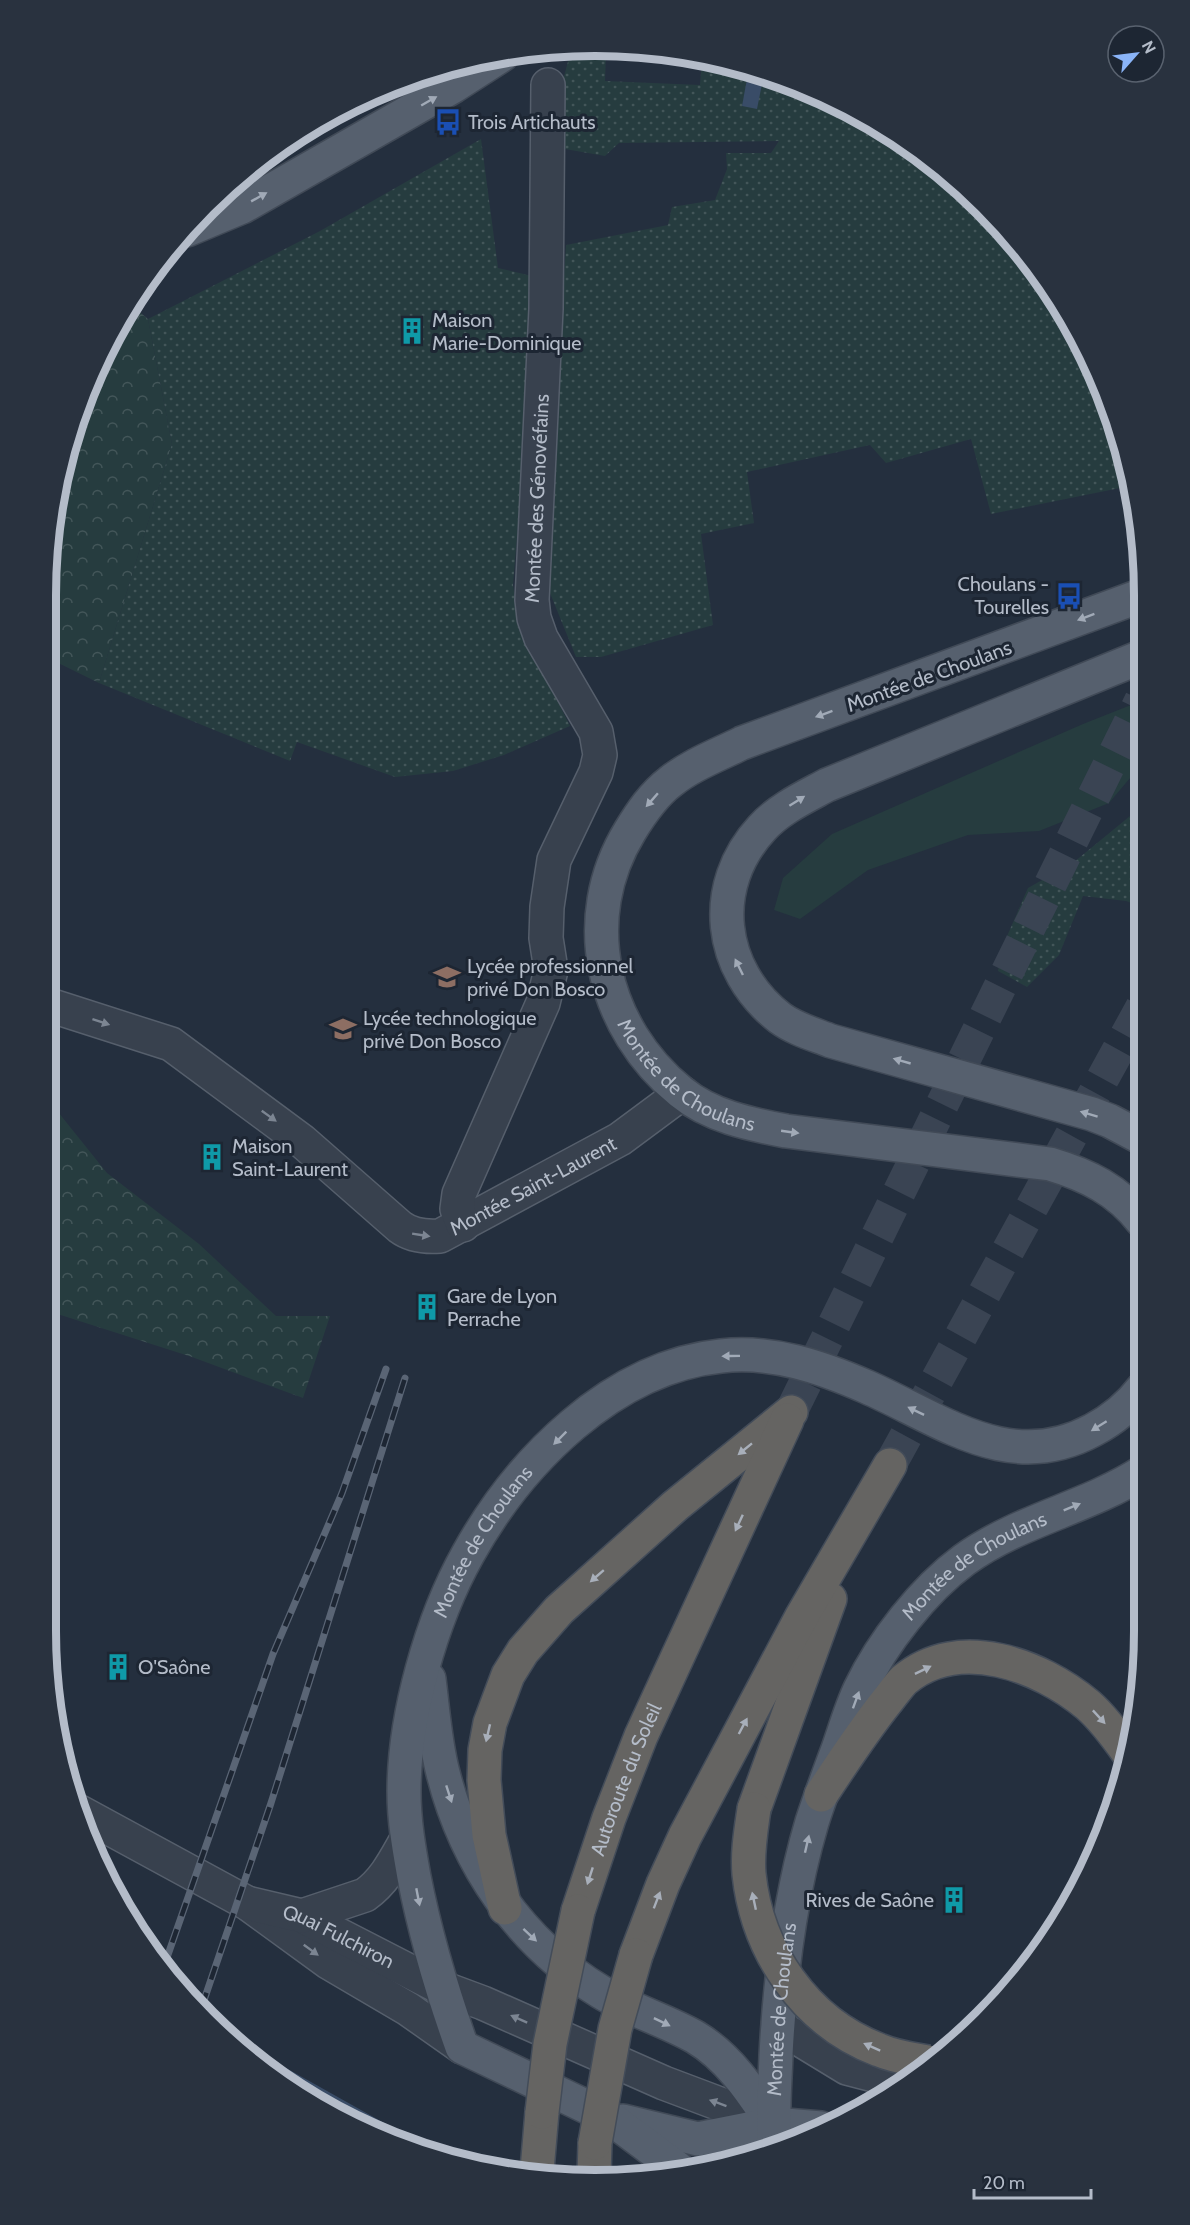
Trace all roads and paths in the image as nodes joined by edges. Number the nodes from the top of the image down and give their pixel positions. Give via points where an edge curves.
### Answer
1 (482, 68) edge
2 (548, 85) dead end
3 (206, 222) edge
4 (1134, 598) edge
5 (1134, 660) edge
6 (56, 1007) edge
7 (682, 1093) junction
8 (1134, 1134) edge
9 (1134, 1211) edge
10 (464, 1225) junction
11 (1134, 1397) edge
12 (890, 1465) tunnel mouth
13 (1134, 1478) edge
14 (862, 1510) junction
15 (427, 1653) junction
16 (1122, 1745) edge
17 (821, 1795) junction
18 (90, 1817) edge
19 (407, 1839) junction
20 (247, 1903) junction
21 (505, 1908) junction
22 (302, 1916) junction
23 (440, 1987) junction
24 (778, 2026) junction
25 (462, 2047) junction
26 (920, 2060) edge
27 (893, 2080) edge
28 (610, 2118) junction
29 (791, 2132) edge
30 (774, 2134) edge
31 (672, 2164) edge
32 (537, 2166) edge
33 (594, 2170) edge

3 -> 1 main road via 242,207
2 - 10 street, Montée des Génovéfains via 546,309 532,600 541,638 596,732 600,755 596,772 554,860 546,938 551,970 543,1003 459,1194 457,1209
4 -> 7 main road, Montée de Choulans via 742,743 688,769 653,798 623,842 610,870 603,897 603,954 620,1016 636,1046
8 -> 5 main road via 1092,1114 801,1030 761,1001 742,974 728,933 726,909 733,873 750,843 767,823 803,797
6 -> 10 street, Montée Saint-Laurent via 171,1044 302,1141 408,1233 440,1236
7 -> 9 main road, Montée de Choulans via 743,1123 1050,1164 1106,1187
7 - 10 street, Montée Saint-Laurent via 620,1139
11 -> 15 main road, Montée de Choulans via 1120,1412 1082,1437 1017,1448 964,1434 867,1387 795,1360 723,1355 654,1372 597,1406 525,1473 468,1553
12 - 14 highway
17 -> 13 main road, Montée de Choulans via 860,1689 880,1652 940,1582 965,1559 1002,1537
26 -> 14 highway, bridge via 886,2053 854,2038 810,2006 775,1959 762,1930 749,1873 754,1809
33 -> 14 highway, bridge via 604,2081 615,2030 636,1955 663,1884 802,1616
15 - 19 main road, Montée de Choulans via 407,1749
15 -> 21 main road, Montée de Choulans via 442,1772 474,1854
17 -> 16 highway via 904,1681 924,1668 950,1659 1008,1662 1038,1672 1090,1707
24 -> 17 main road, Montée de Choulans via 793,1902
18 - 20 street
19 - 22 street via 381,1882 371,1891
19 -> 23 main road, Montée de Choulans
20 - 22 street, Quai Fulchiron
20 -> 25 street, Quai Fulchiron via 328,1962 408,2009
21 -> 30 main road, Montée de Choulans via 557,1961 601,1992 696,2038 738,2073
21 - 32 highway, Autoroute du Soleil, bridge via 489,1835 484,1780 490,1724 508,1675 523,1651 559,1610 675,1506 791,1413 642,1736 609,1818 578,1911 550,2044
22 - 23 street, Quai Fulchiron
23 - 25 main road, Montée de Choulans
30 -> 23 street, Quai Fulchiron
24 - 27 street via 847,2068
24 - 30 main road, Montée de Choulans
25 - 28 main road, Quai Fulchiron
28 - 30 main road via 698,2139
28 - 31 main road
29 - 30 main road, Quai Fulchiron

